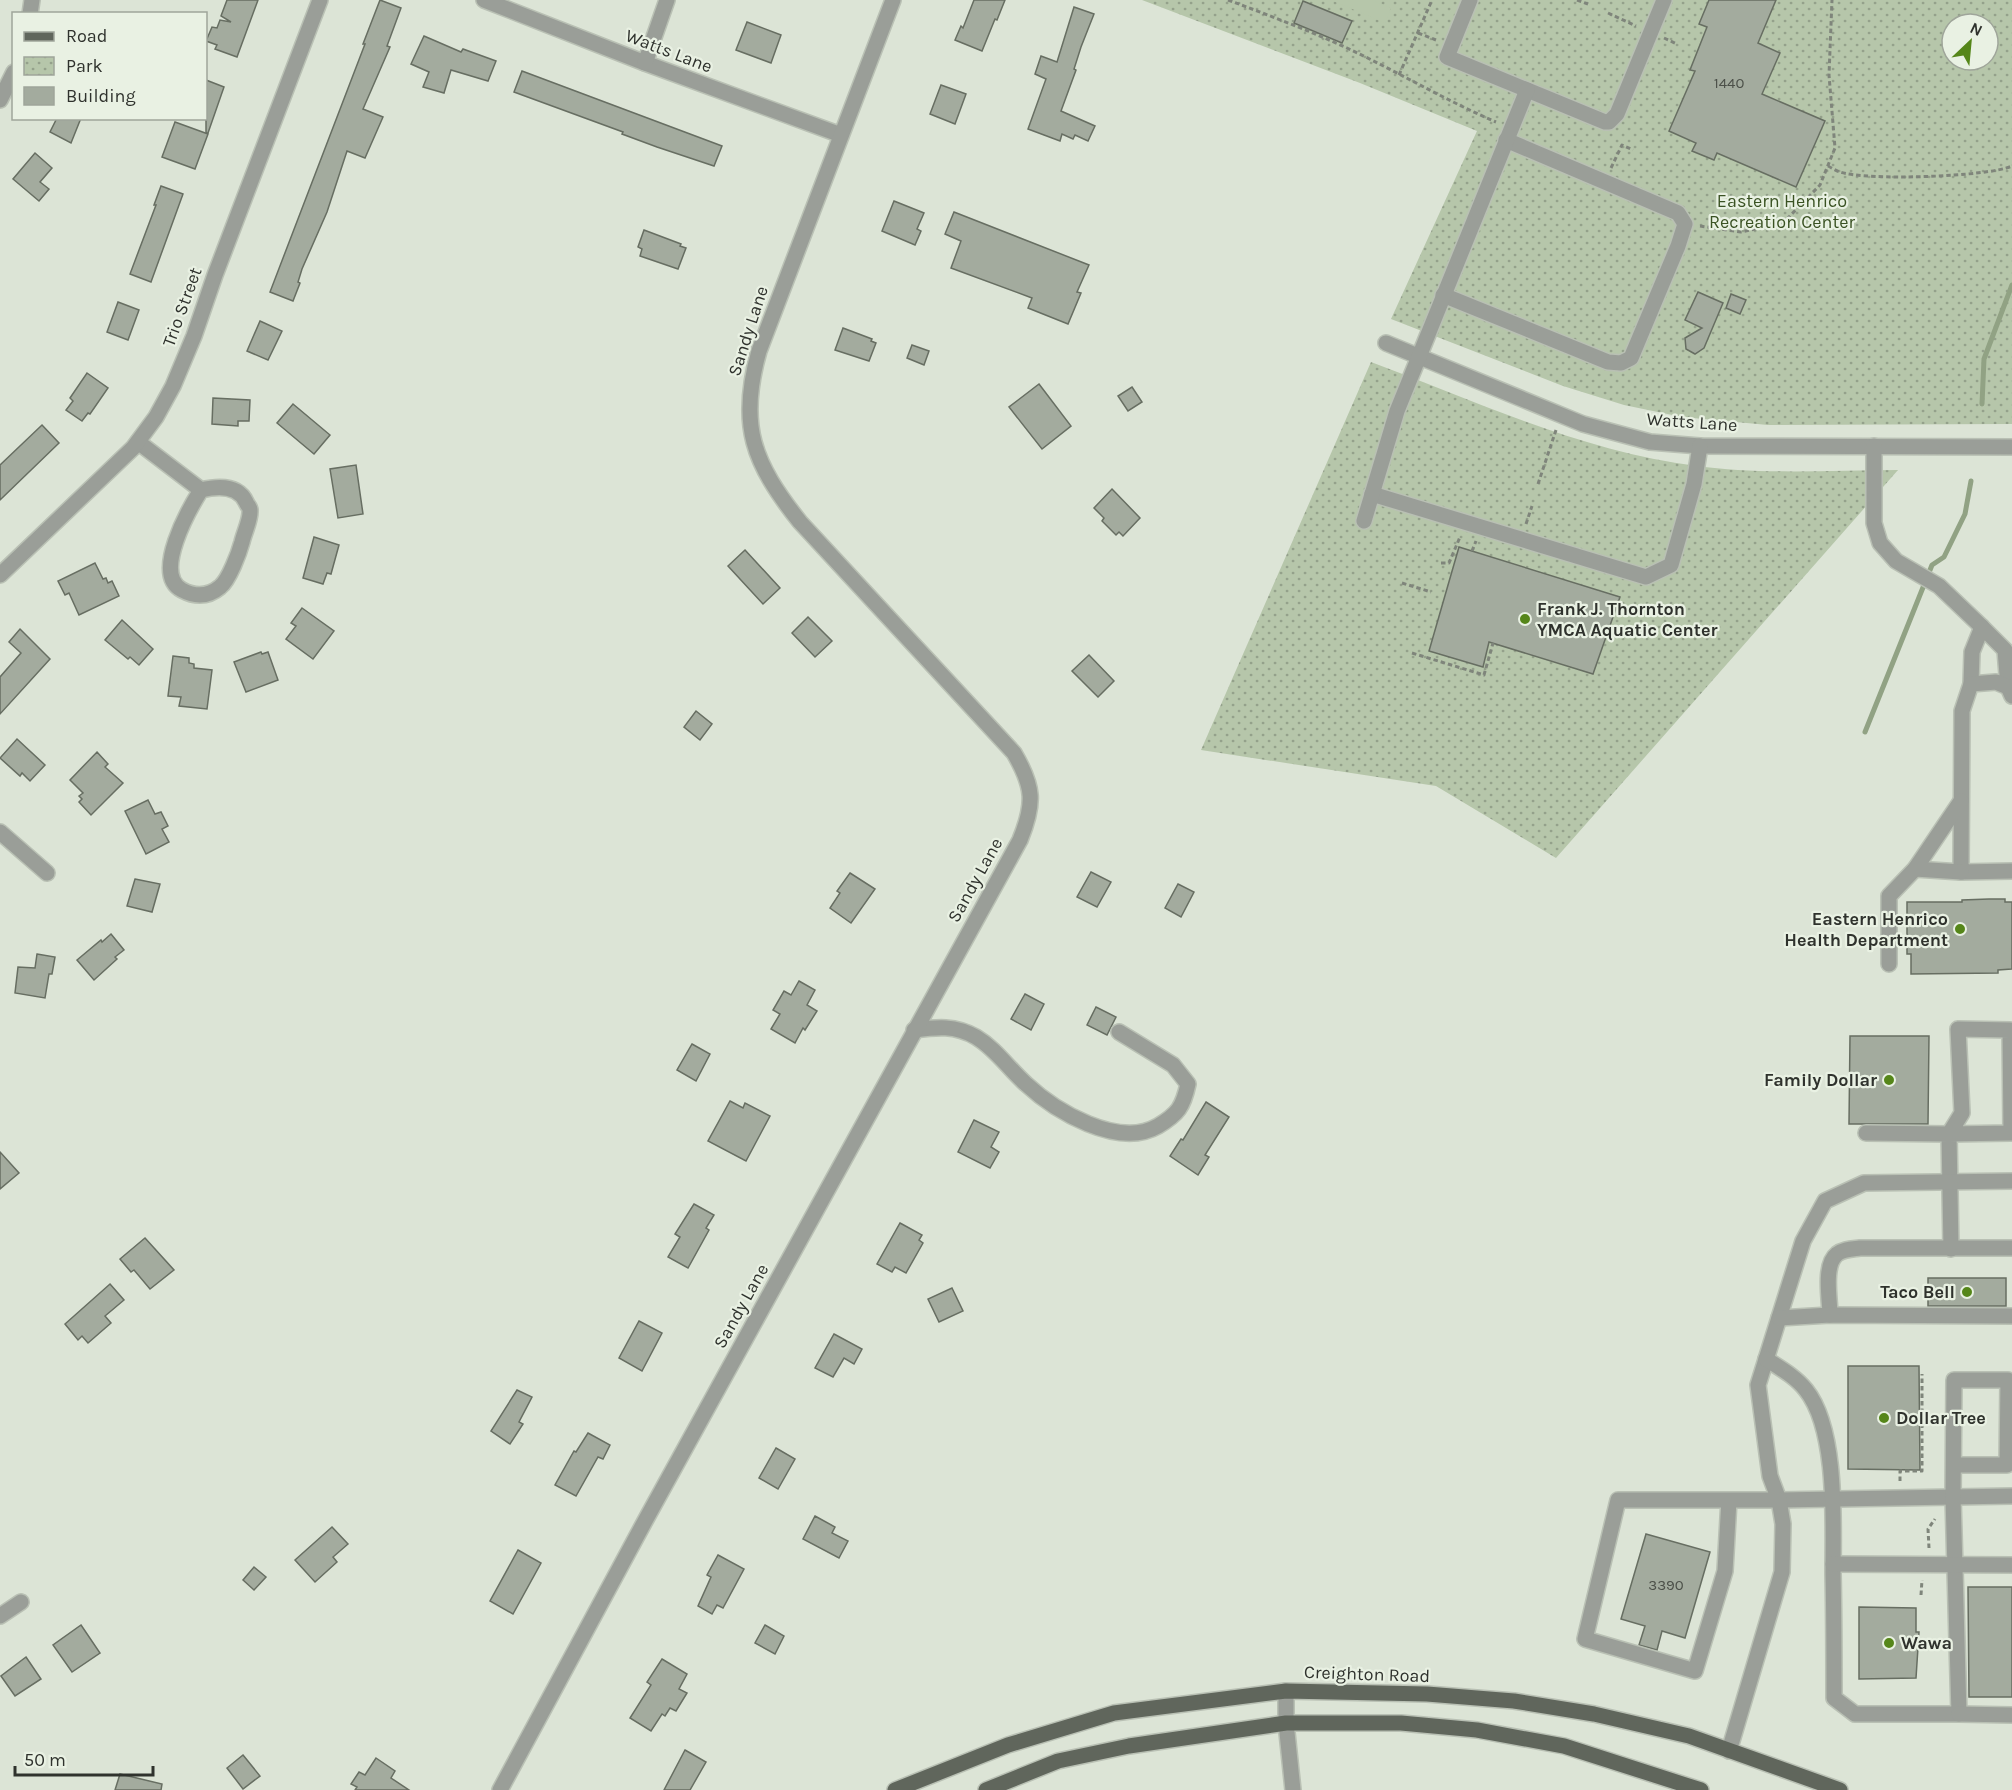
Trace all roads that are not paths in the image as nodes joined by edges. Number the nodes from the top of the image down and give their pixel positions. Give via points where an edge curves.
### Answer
1 (320, 0) edge
2 (484, 0) edge
3 (667, 0) edge
4 (893, 0) edge
5 (1470, 0) edge
6 (1664, 0) edge
7 (645, 63) junction
8 (12, 76) edge
9 (1527, 90) junction
10 (0, 100) edge
11 (1505, 132) junction
12 (842, 135) junction
13 (1443, 295) junction
14 (1386, 343) dead end
15 (1418, 356) junction
16 (138, 441) junction
17 (1700, 446) junction
18 (1874, 446) junction
19 (2012, 447) edge
20 (201, 490) junction
21 (1372, 494) junction
22 (1364, 521) dead end
23 (0, 575) edge
24 (1982, 627) junction
25 (1971, 684) junction
26 (2010, 692) edge
27 (1961, 801) junction
28 (0, 832) edge
29 (1915, 868) junction
30 (2012, 871) edge
31 (1961, 872) junction
32 (46, 873) dead end
33 (1889, 964) dead end
34 (914, 1030) junction
35 (1119, 1032) dead end
36 (1866, 1133) dead end
37 (1949, 1134) junction
38 (1950, 1181) junction
39 (2012, 1181) edge
40 (2012, 1248) edge
41 (1951, 1249) junction
42 (1830, 1315) junction
43 (2012, 1316) edge
44 (1779, 1318) junction
45 (1766, 1359) junction
46 (1953, 1465) junction
47 (2012, 1496) edge
48 (1953, 1497) junction
49 (1832, 1499) junction
50 (1729, 1500) junction
51 (1779, 1500) junction
52 (1833, 1564) junction
53 (1955, 1565) junction
54 (2012, 1565) edge
55 (21, 1602) dead end
56 (0, 1616) edge
57 (1286, 1691) junction
58 (1959, 1714) junction
59 (2012, 1714) edge
60 (1286, 1723) junction
61 (1729, 1751) junction
62 (500, 1790) edge
63 (895, 1790) edge
64 (986, 1790) edge
65 (1293, 1790) edge
66 (1701, 1790) edge
67 (1840, 1790) edge

1 - 16 street, Trio Street via 194,336 162,406
2 - 7 street, Watts Lane
3 - 7 street
4 - 12 street, Sandy Lane
5 - 9 street via 1447,57
6 - 9 street via 1617,114 1609,122
7 - 12 street, Watts Lane
8 - 10 street
9 - 11 street
11 - 13 street
11 - 13 street via 1678,213 1685,224 1678,246 1631,358 1621,363 1608,362
12 - 34 street, Sandy Lane via 759,351 750,389 751,432 761,461 782,498 1014,753 1030,786 1031,808 1020,840
13 - 15 street
14 - 15 street, Watts Lane
15 - 17 street, Watts Lane via 1583,424 1650,442
15 - 21 street
16 - 20 street
16 - 23 street, Trio Street
17 - 18 street, Watts Lane
17 - 21 street via 1694,484 1671,565 1646,577
18 - 19 street, Watts Lane
18 - 24 street via 1874,523 1881,543 1896,561 1939,586
20 - 20 street via 231,489 243,495 250,510 239,553 222,586 206,596 177,587 171,577 176,539
21 - 22 street
24 - 25 street via 1972,652
24 - 26 street via 2005,650
25 - 26 street via 1996,682
25 - 27 street via 1962,711
27 - 29 street
27 - 31 street
28 - 32 street
29 - 31 street
29 - 33 street via 1889,896
30 - 31 street
34 - 35 street via 940,1026 976,1037 1027,1086 1080,1120 1128,1134 1150,1131 1170,1119 1184,1103 1188,1084 1173,1065
34 - 62 street, Sandy Lane
36 - 37 street
37 - 37 street via 2012,1133 2010,1030 1958,1029 1962,1113
37 - 38 street
38 - 39 street
38 - 41 street
38 - 44 street via 1864,1183 1826,1201 1803,1241
40 - 41 street
41 - 42 street via 1860,1248 1839,1252 1830,1262
42 - 43 street
42 - 44 street
44 - 45 street
45 - 49 street via 1807,1391 1816,1409 1827,1449
45 - 51 street via 1758,1385 1770,1476
46 - 46 street via 1954,1380 2008,1380 2007,1465
46 - 48 street
47 - 48 street
48 - 49 street
48 - 53 street
49 - 51 street
49 - 52 street
50 - 50 street via 1725,1571 1695,1671 1585,1639 1618,1500
50 - 51 street
51 - 61 street via 1782,1572
52 - 53 street
52 - 58 street via 1834,1698 1855,1714
53 - 54 street
53 - 58 street
55 - 56 street
57 - 60 street
57 - 61 main road, Creighton Road via 1427,1694 1514,1701 1644,1724
57 - 63 main road, Creighton Road via 1114,1713 1008,1745
58 - 59 street
60 - 64 main road via 1129,1746 1058,1761
60 - 65 street
60 - 66 main road via 1401,1723 1477,1730 1564,1746
61 - 67 main road, Creighton Road

